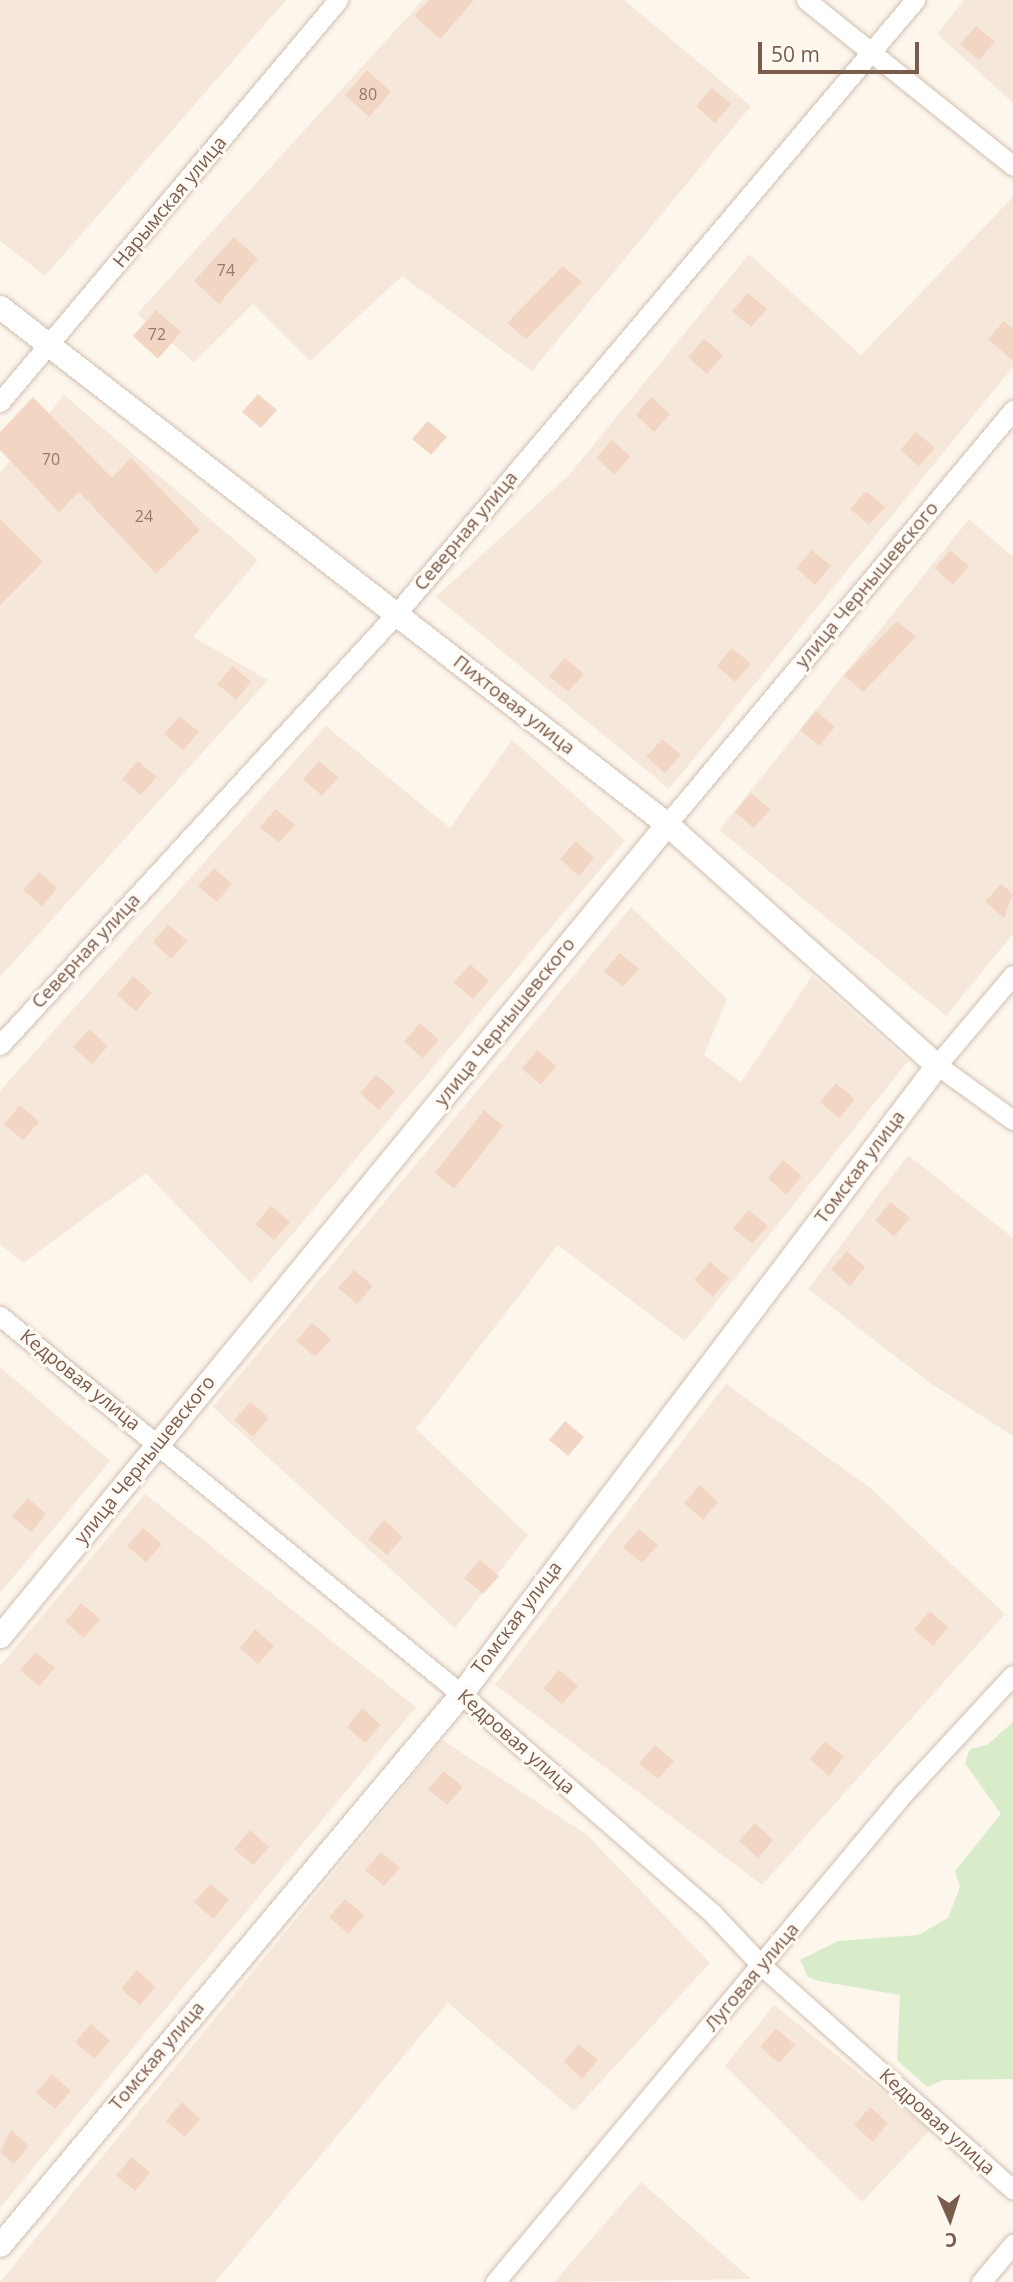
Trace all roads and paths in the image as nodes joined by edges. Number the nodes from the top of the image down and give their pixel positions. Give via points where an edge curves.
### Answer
1 (338, 0) edge
2 (806, 0) edge
3 (915, 0) edge
4 (868, 53) junction
5 (1013, 166) edge
6 (0, 307) edge
7 (48, 348) junction
8 (0, 402) edge
9 (1013, 410) edge
10 (397, 613) junction
11 (667, 824) junction
12 (1013, 975) edge
13 (0, 1045) edge
14 (937, 1065) junction
15 (1013, 1120) edge
16 (0, 1316) edge
17 (158, 1444) junction
18 (0, 1636) edge
19 (1013, 1675) edge
20 (461, 1693) junction
21 (762, 1966) junction
22 (1013, 2190) edge
23 (1013, 2244) edge
24 (0, 2245) edge
25 (495, 2282) edge
26 (981, 2282) edge

1 - 7 street, Нарымская улица
2 - 4 street
3 - 4 street, Северная улица
4 - 5 street
4 - 10 street, Северная улица
6 - 7 street, Пихтовая улица
7 - 8 street, Нарымская улица
7 - 10 street, Пихтовая улица
9 - 11 street, улица Чернышевского
10 - 11 street, Пихтовая улица
10 - 13 street, Северная улица
11 - 14 street, Пихтовая улица
11 - 17 street, улица Чернышевского
12 - 14 street, Томская улица
14 - 15 street, Пихтовая улица
14 - 20 street, Томская улица
16 - 17 street, Кедровая улица
17 - 18 street, улица Чернышевского
17 - 20 street, Кедровая улица
19 - 21 street, Луговая улица via 903,1794
20 - 21 street, Кедровая улица via 713,1914
20 - 24 street, Томская улица
21 - 22 street, Кедровая улица
21 - 25 street, Луговая улица
23 - 26 street

